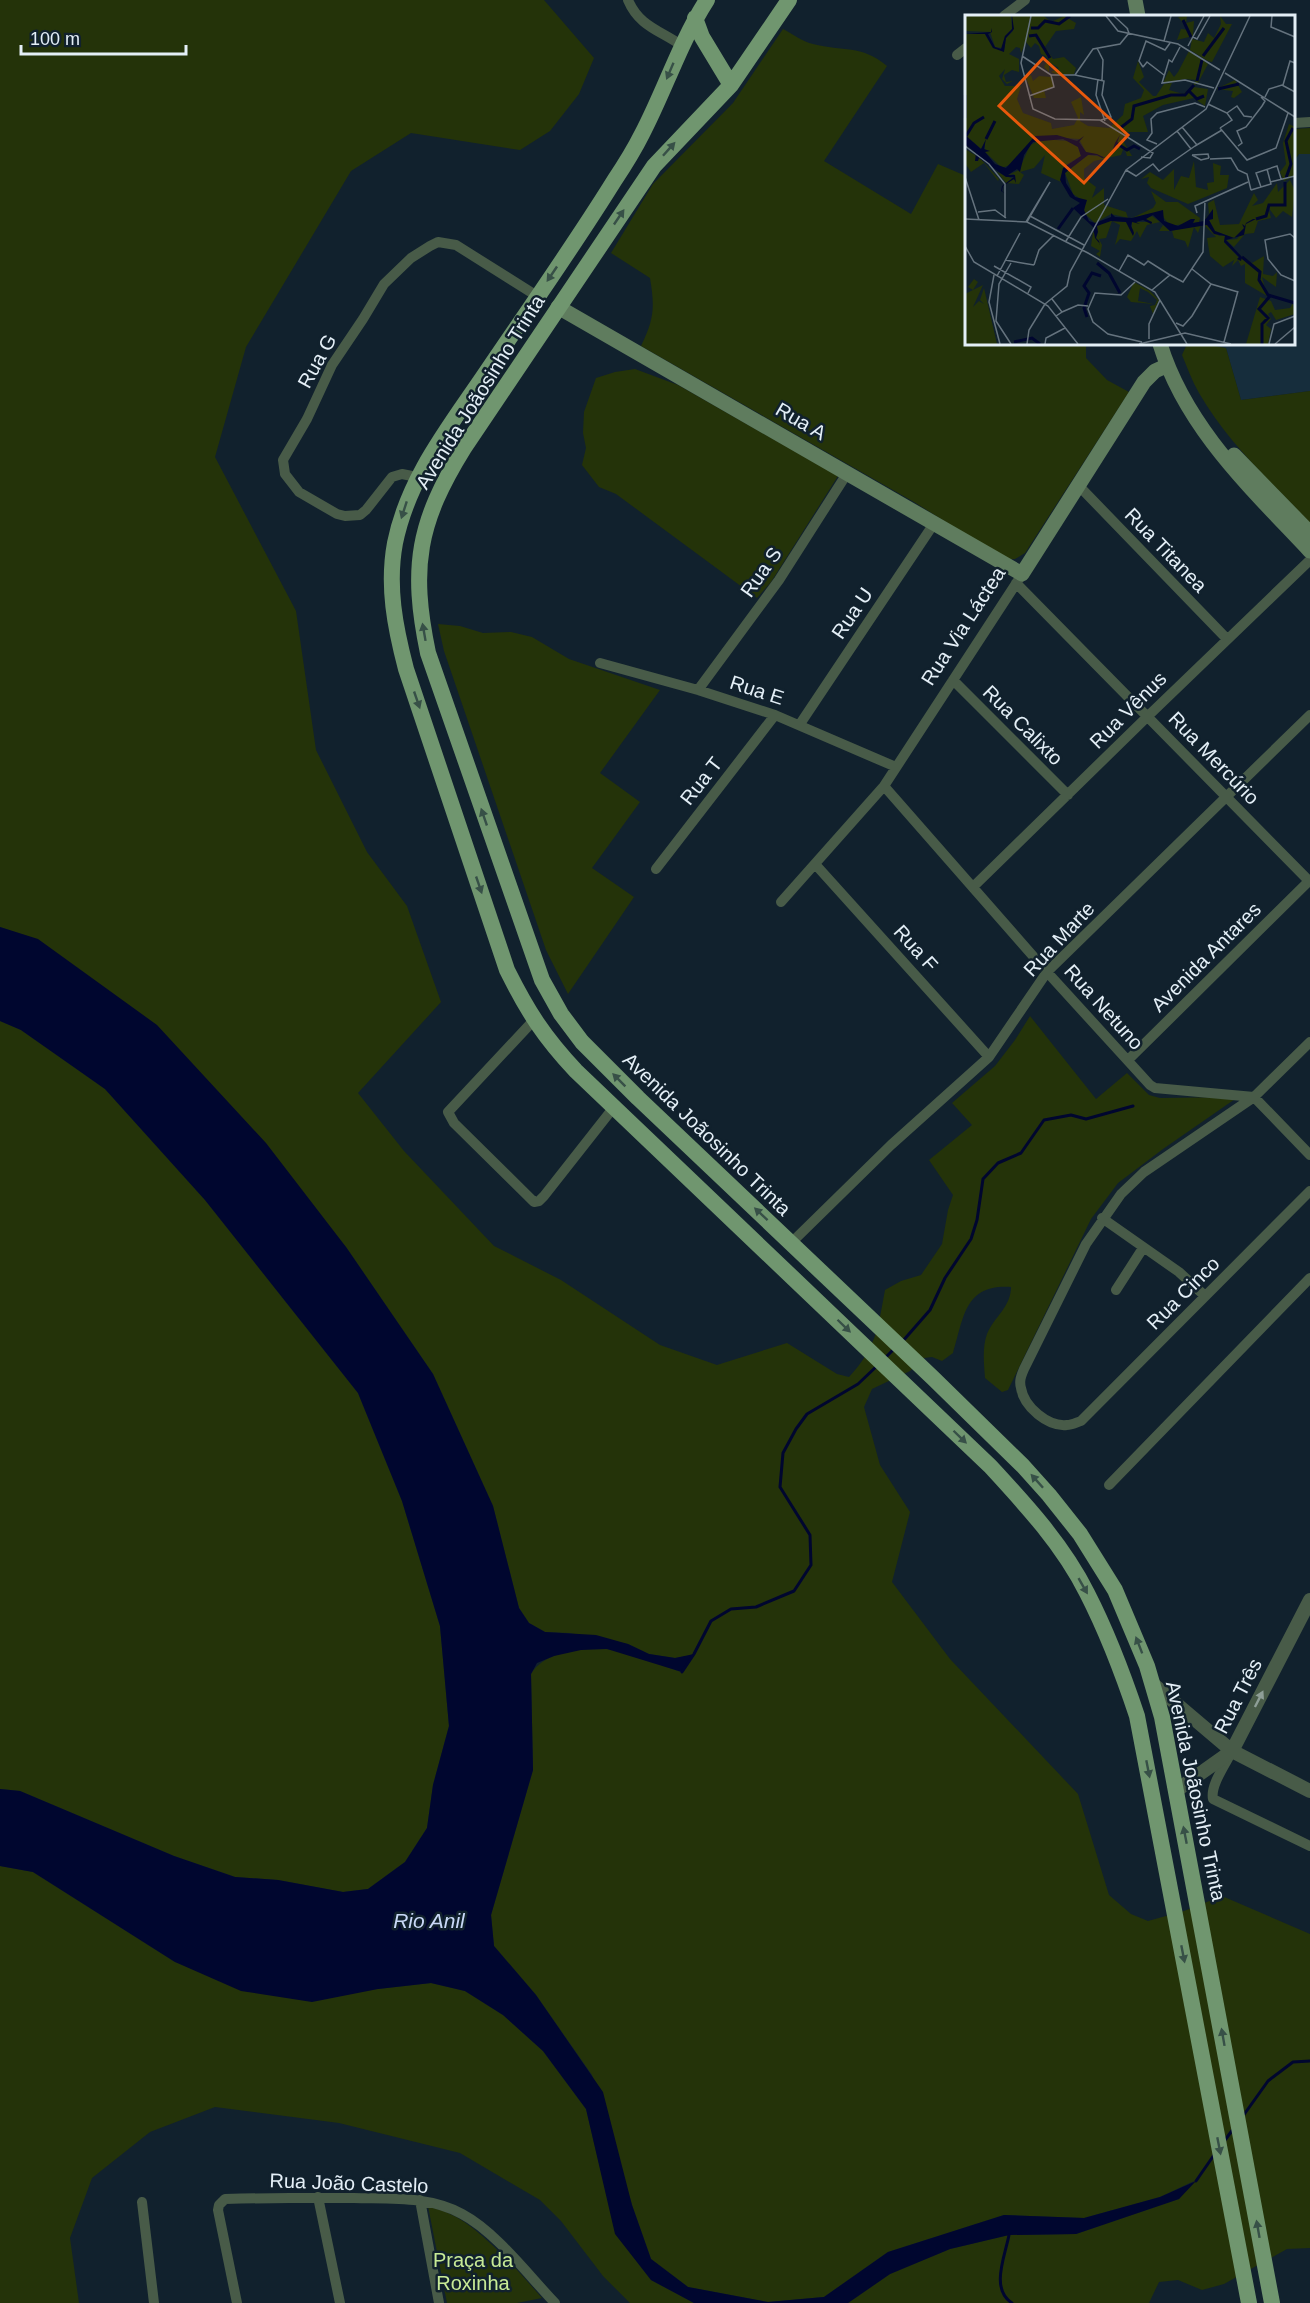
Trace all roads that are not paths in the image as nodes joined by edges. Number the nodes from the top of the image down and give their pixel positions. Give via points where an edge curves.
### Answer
1 (628, 0) edge
2 (707, 0) edge
3 (784, 0) edge
4 (789, 0) edge
5 (1136, 0) edge
6 (1023, 1) edge
7 (1005, 15) edge
8 (1138, 15) edge
9 (695, 18) junction
10 (776, 20) junction
11 (681, 45) junction
12 (965, 49) edge
13 (957, 55) dead end
14 (731, 86) junction
15 (1310, 122) edge
16 (1295, 123) edge
17 (537, 296) junction
18 (558, 307) junction
19 (1160, 345) edge
20 (1166, 366) junction
21 (848, 472) junction
22 (417, 477) junction
23 (1080, 486) junction
24 (441, 487) junction
25 (935, 522) junction
26 (1310, 533) edge
27 (1310, 551) edge
28 (1310, 560) edge
29 (1019, 579) junction
30 (1227, 639) junction
31 (600, 663) dead end
32 (953, 680) junction
33 (698, 690) junction
34 (775, 715) junction
35 (1310, 715) edge
36 (1148, 716) junction
37 (800, 724) junction
38 (896, 767) junction
39 (884, 786) junction
40 (1068, 795) junction
41 (1226, 796) junction
42 (815, 864) junction
43 (656, 869) dead end
44 (1310, 881) edge
45 (973, 887) junction
46 (781, 902) dead end
47 (1047, 972) junction
48 (534, 1020) junction
49 (1310, 1042) edge
50 (989, 1057) junction
51 (1128, 1060) junction
52 (1254, 1097) junction
53 (614, 1107) junction
54 (1310, 1155) edge
55 (1310, 1191) edge
56 (1102, 1218) junction
57 (791, 1243) junction
58 (1143, 1248) junction
59 (1310, 1278) edge
60 (1116, 1290) dead end
61 (1205, 1296) junction
62 (1109, 1485) dead end
63 (1310, 1600) edge
64 (1153, 1684) junction
65 (1232, 1751) junction
66 (1177, 1790) junction
67 (1310, 1791) edge
68 (1310, 1846) edge
69 (318, 2198) junction
70 (420, 2200) junction
71 (142, 2202) dead end
72 (1270, 2295) edge
73 (1248, 2299) edge
74 (550, 2302) edge
75 (154, 2303) edge
76 (237, 2303) edge
77 (340, 2303) edge
78 (439, 2303) edge

1 - 11 street via 633,13 644,23
2 - 9 main road, Avenida Joãosinho Trinta
3 - 10 main road
4 - 10 main road, Avenida Joãosinho Trinta
5 - 8 main road
6 - 7 street
9 - 11 main road, Avenida Joãosinho Trinta
9 - 14 main road
10 - 14 main road, Avenida Joãosinho Trinta
11 -> 17 main road, Avenida Joãosinho Trinta via 642,136
12 - 13 street
18 -> 14 main road, Avenida Joãosinho Trinta via 664,154
15 - 16 street
17 - 22 main road, Avenida Joãosinho Trinta
17 - 22 street, Rua G via 448,242 438,242 411,258 384,284 332,365 283,460 285,474 299,492 345,516 360,515 392,477
18 - 21 main road, Rua A
18 - 24 main road, Avenida Joãosinho Trinta
19 - 20 main road
20 - 23 main road, Rua Via Láctea via 1144,382
20 - 26 main road via 1172,366 1179,374 1226,445
20 - 27 main road via 1198,425 1217,450
21 - 25 main road, Rua A
21 - 33 street, Rua S via 779,580
22 - 24 main road
22 -> 48 main road, Avenida Joãosinho Trinta via 395,545 392,598 396,631 507,970
23 - 29 main road, Rua Via Láctea
23 - 30 street, Rua Titanea
57 -> 24 main road, Avenida Joãosinho Trinta via 582,1042 542,980 426,645 418,571 428,518
25 - 29 main road, Rua A
25 - 37 street, Rua U
28 - 30 street, Rua Vênus
29 - 32 street, Rua Via Láctea
29 - 36 street, Rua Mercúrio
30 - 36 street, Rua Vênus
31 - 33 street, Rua E
32 - 38 street, Rua Via Láctea
32 - 40 street, Rua Calixto
33 - 34 street, Rua E
34 - 37 street, Rua E
34 - 43 street, Rua T
35 - 41 street, Rua Marte
36 - 40 street, Rua Vênus
36 - 41 street, Rua Mercúrio
37 - 38 street, Rua E
38 - 39 street, Rua Via Láctea
39 - 42 street, Rua Via Láctea
39 - 45 street, Rua Netuno
40 - 45 street, Rua Vênus
41 - 44 street, Rua Mercúrio
41 - 47 street, Rua Marte
42 - 46 street, Rua Via Láctea
42 - 50 street, Rua F
44 - 51 street, Avenida Antares
45 - 47 street, Rua Netuno
47 - 50 street, Rua Marte
47 - 51 street, Rua Netuno
48 - 53 main road, Avenida Joãosinho Trinta via 549,1042
48 - 53 street via 448,1112 454,1123 534,1202 543,1197
49 - 52 street
50 - 57 street, Rua Marte
51 - 52 street, Rua Netuno via 1155,1088
52 - 54 street
52 - 56 street via 1144,1172
53 -> 73 main road, Avenida Joãosinho Trinta via 990,1466 1060,1549 1087,1592 1121,1668 1137,1716
55 - 61 street, Rua Cinco
56 - 58 street
56 - 61 street, Rua Cinco via 1020,1381 1021,1392 1044,1419 1059,1425 1081,1421
64 -> 57 main road, Avenida Joãosinho Trinta via 1115,1590 1080,1534 1023,1466
58 - 60 street
58 - 61 street via 1179,1272
59 - 62 street
65 -> 63 street, Rua Três
64 - 65 street
64 - 66 main road, Avenida Joãosinho Trinta
65 - 66 street, Rua Três
65 - 67 street
65 - 68 street via 1214,1788 1214,1799
72 -> 66 main road, Avenida Joãosinho Trinta
69 - 70 street, Rua João Castelo
69 - 76 street, Rua João Castelo via 225,2199 219,2205
69 - 77 street
70 - 74 street, Rua João Castelo via 462,2214 476,2223 518,2262
70 - 78 street
71 - 75 street

